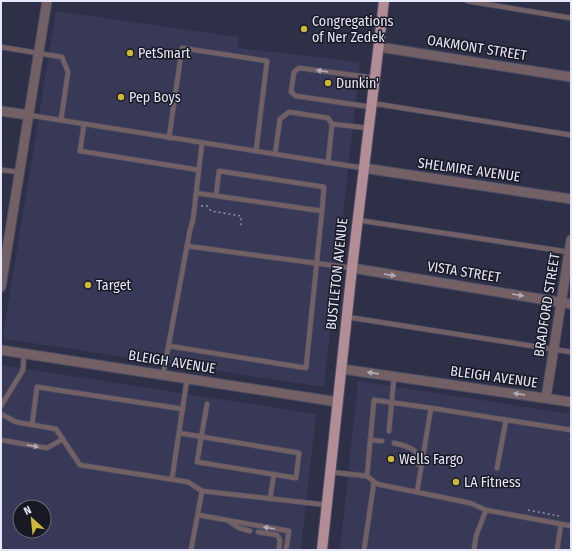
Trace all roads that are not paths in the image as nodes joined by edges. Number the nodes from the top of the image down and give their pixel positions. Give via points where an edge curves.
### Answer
1 (46, 1) edge
2 (384, 1) edge
3 (467, 1) edge
4 (571, 18) edge
5 (1, 47) edge
6 (379, 48) junction
7 (39, 53) junction
8 (571, 76) edge
9 (375, 78) junction
10 (371, 105) junction
11 (1, 111) edge
12 (28, 115) junction
13 (61, 120) junction
14 (84, 124) junction
15 (332, 124) junction
16 (368, 128) junction
17 (571, 136) edge
18 (169, 138) junction
19 (202, 143) junction
20 (256, 151) junction
21 (275, 154) junction
22 (328, 163) junction
23 (363, 168) junction
24 (1, 170) edge
25 (199, 170) junction
26 (19, 172) junction
27 (196, 193) junction
28 (216, 196) junction
29 (571, 199) edge
30 (322, 212) junction
31 (357, 220) junction
32 (5, 231) edge
33 (571, 240) edge
34 (187, 246) junction
35 (570, 253) edge
36 (315, 263) junction
37 (352, 268) junction
38 (1, 286) edge
39 (561, 302) junction
40 (571, 304) edge
41 (347, 317) junction
42 (169, 346) junction
43 (554, 349) junction
44 (1, 350) edge
45 (571, 352) edge
46 (24, 353) junction
47 (342, 369) junction
48 (163, 375) junction
49 (394, 376) junction
50 (187, 379) junction
51 (546, 398) junction
52 (338, 402) junction
53 (392, 402) junction
54 (571, 402) edge
55 (207, 404) dead end
56 (1, 406) edge
57 (431, 408) junction
58 (182, 409) junction
59 (1, 414) edge
60 (506, 420) junction
61 (32, 425) junction
62 (571, 430) edge
63 (389, 431) dead end
64 (179, 433) junction
65 (202, 437) junction
66 (63, 439) junction
67 (1, 440) edge
68 (370, 440) junction
69 (382, 441) dead end
70 (394, 443) dead end
71 (497, 468) dead end
72 (330, 472) junction
73 (274, 474) junction
74 (367, 476) junction
75 (172, 479) junction
76 (374, 482) junction
77 (202, 491) junction
78 (416, 492) junction
79 (270, 499) junction
80 (327, 505) junction
81 (486, 510) junction
82 (198, 515) junction
83 (228, 521) junction
84 (561, 524) junction
85 (571, 526) edge
86 (250, 531) dead end
87 (258, 532) dead end
88 (191, 550) edge
89 (279, 550) edge
90 (286, 550) edge
91 (322, 550) edge
92 (364, 550) edge
93 (474, 550) edge
94 (557, 550) edge

1 - 7 street
2 - 6 main road, BUSTLETON AVENUE
3 - 4 lane
5 - 7 lane
6 - 8 street, OAKMONT STREET
6 - 9 main road, BUSTLETON AVENUE
7 - 12 street
7 - 13 lane via 62,57 65,61 68,72
9 - 10 main road, BUSTLETON AVENUE
9 -> 10 lane via 299,68 294,72 291,92 296,96
10 - 16 main road, BUSTLETON AVENUE
10 - 17 lane
11 - 12 street
12 - 13 lane
12 - 26 street
13 - 14 lane
14 - 18 lane
14 - 25 lane via 80,151
15 - 16 lane
15 - 21 lane via 328,118 290,112 280,119
15 - 22 lane
16 - 23 main road, BUSTLETON AVENUE
18 - 19 lane
18 - 20 lane via 182,48 267,61
19 - 20 lane
19 - 25 lane
20 - 21 lane
21 - 22 lane
22 - 23 lane
23 - 29 street, SHELMIRE AVENUE
23 - 31 main road, BUSTLETON AVENUE
24 - 26 lane
25 - 27 lane
26 - 32 street
27 - 28 lane
27 - 34 lane
28 - 30 lane
28 - 30 lane via 219,171 242,174 324,187
30 - 36 lane
31 - 35 lane
31 - 37 main road, BUSTLETON AVENUE
32 - 38 street
33 - 35 street, BRADFORD STREET
34 - 36 lane
34 - 42 lane
35 - 39 street, BRADFORD STREET
36 - 37 lane
36 - 42 lane via 306,368
37 -> 39 street, VISTA STREET
37 - 41 main road, BUSTLETON AVENUE
39 - 40 street, VISTA STREET
39 - 43 street, BRADFORD STREET
41 - 43 lane
41 - 47 main road, BUSTLETON AVENUE
42 - 48 lane
43 - 45 lane
43 - 51 street, BRADFORD STREET
44 - 46 street, BLEIGH AVENUE
46 - 48 street, BLEIGH AVENUE
46 - 56 lane via 23,370
49 -> 47 street, BLEIGH AVENUE
47 - 52 main road, BUSTLETON AVENUE
48 - 50 street, BLEIGH AVENUE
51 -> 49 street, BLEIGH AVENUE
49 - 53 lane
50 - 52 street, BLEIGH AVENUE
50 - 58 lane
51 - 54 street, BLEIGH AVENUE
52 - 72 main road, BUSTLETON AVENUE
53 - 57 lane
53 - 63 lane
53 - 68 lane via 374,400
55 - 65 lane
57 - 60 lane
57 - 78 lane
58 - 61 lane via 37,387
58 - 64 lane
59 - 61 lane via 16,422
60 - 62 lane
60 - 71 lane
61 - 66 lane via 56,429
64 - 65 lane
64 - 75 lane
65 - 73 lane via 197,462
65 - 73 lane via 299,453 296,478
67 -> 66 lane via 47,448
66 - 75 lane via 80,465
68 - 69 lane
68 - 74 lane
70 - 78 lane via 413,449 419,456
72 - 74 lane
72 - 80 main road, BUSTLETON AVENUE
73 - 79 lane
74 - 76 lane
75 - 77 lane via 188,482
76 - 78 lane
76 - 92 lane
77 - 79 lane
77 - 82 lane
78 - 81 lane via 470,503
79 - 80 lane
80 - 91 main road, BUSTLETON AVENUE
81 - 84 lane
81 - 93 lane via 476,536
82 - 83 lane
82 - 88 lane
83 - 86 lane
90 -> 83 lane via 289,531
84 - 85 lane
84 - 94 lane
87 - 89 lane via 277,535 280,540

